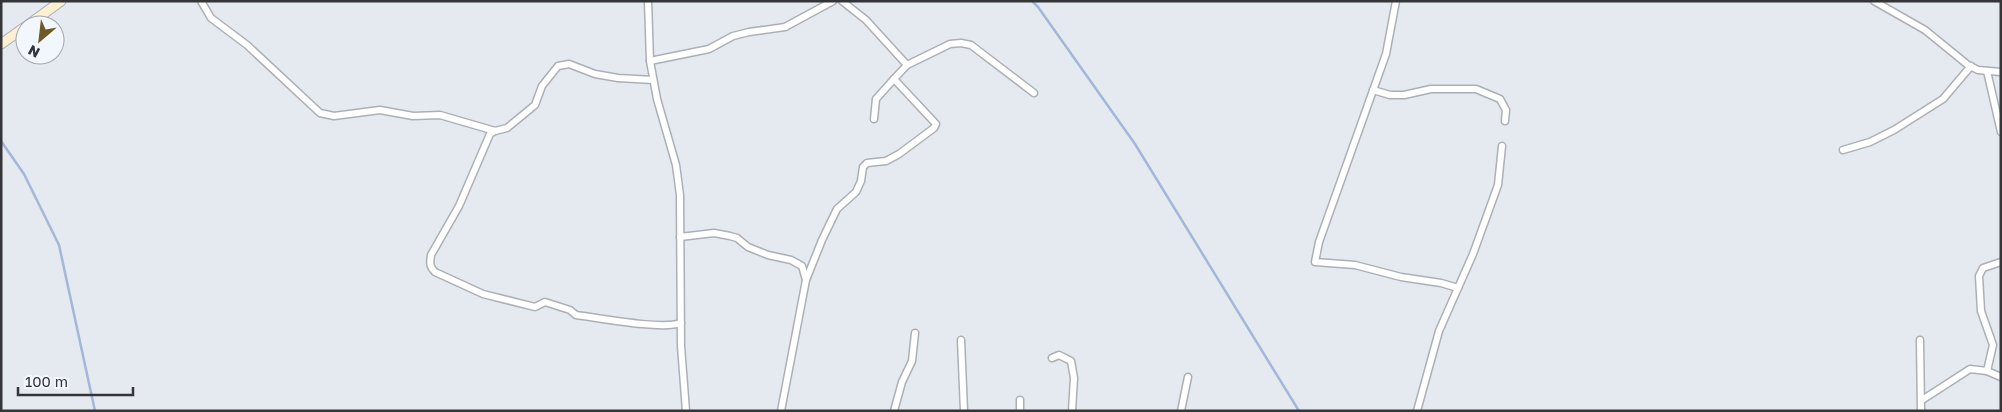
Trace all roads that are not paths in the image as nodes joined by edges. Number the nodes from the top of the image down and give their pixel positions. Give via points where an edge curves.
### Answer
1 (61, 1) edge
2 (201, 1) edge
3 (648, 1) edge
4 (832, 1) edge
5 (842, 1) edge
6 (1396, 1) edge
7 (1874, 1) edge
8 (42, 15) edge
9 (15, 34) edge
10 (1, 44) edge
11 (650, 61) junction
12 (907, 65) junction
13 (1971, 66) junction
14 (1987, 71) junction
15 (2001, 72) edge
16 (894, 79) junction
17 (653, 80) junction
18 (1373, 90) junction
19 (1034, 93) dead end
20 (874, 119) dead end
21 (1505, 121) dead end
22 (495, 131) junction
23 (2001, 132) edge
24 (1502, 146) dead end
25 (1843, 150) dead end
26 (680, 237) junction
27 (2001, 262) edge
28 (806, 280) junction
29 (1458, 288) junction
30 (681, 323) junction
31 (915, 333) dead end
32 (961, 340) dead end
33 (1920, 340) dead end
34 (1052, 358) dead end
35 (1987, 371) junction
36 (1188, 377) dead end
37 (2001, 377) edge
38 (1020, 400) dead end
39 (1922, 400) junction
40 (686, 411) edge
41 (781, 411) edge
42 (894, 411) edge
43 (964, 411) edge
44 (1020, 411) edge
45 (1072, 411) edge
46 (1181, 411) edge
47 (1417, 411) edge
48 (1920, 411) edge

1 - 8 main road
2 - 22 street via 211,18 247,45 320,113 334,116 380,110 413,116 440,115
3 - 11 street
4 - 11 street via 785,27 748,32 709,49
5 - 12 street via 866,20
6 - 18 street via 1386,54
7 - 13 street via 1925,30
9 - 10 main road
11 - 17 street
12 - 16 street
12 - 19 street via 950,44 962,43 971,45
13 - 14 street
13 - 25 street via 1942,99 1894,130
14 - 15 street
14 - 23 street
16 - 20 street via 876,100
16 - 28 street via 936,124 899,154 863,167 856,192 837,209
17 - 22 street via 595,74 569,64 558,66 542,86 535,105 507,128
17 - 26 street via 676,165
18 - 21 street via 1404,95 1431,89 1476,89 1500,99 1506,110
18 - 29 street via 1318,242 1315,262 1355,265
22 - 30 street via 490,134 459,206 432,255 431,268 483,294 513,303 535,307 545,302 576,315 646,324 671,326
24 - 29 street via 1498,185
26 - 28 street via 714,233 737,238 748,247 797,262 802,266
26 - 30 street
27 - 35 street via 1983,268 1980,276 1982,311 1993,345
28 - 41 street
29 - 47 street via 1439,331
30 - 40 street
31 - 42 street via 912,361
32 - 43 street
33 - 39 street
34 - 45 street via 1059,356 1071,361 1074,378
35 - 37 street
35 - 39 street via 1970,369
36 - 46 street
38 - 44 street
39 - 48 street

